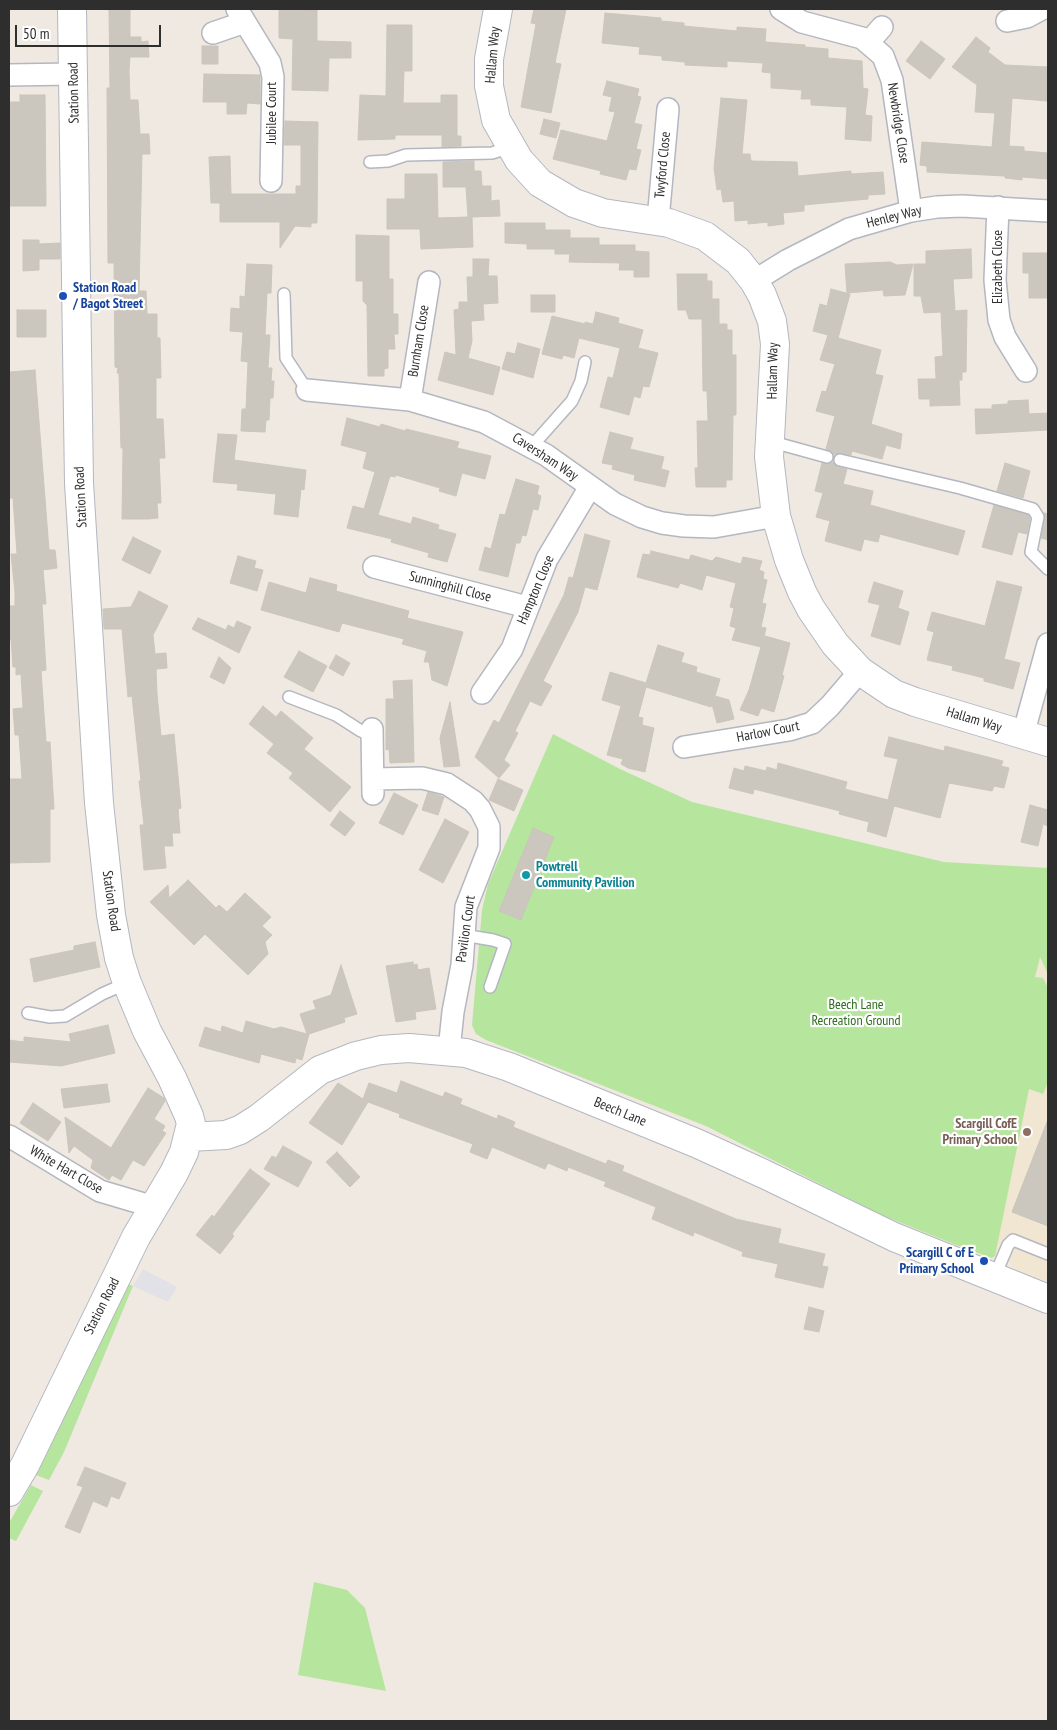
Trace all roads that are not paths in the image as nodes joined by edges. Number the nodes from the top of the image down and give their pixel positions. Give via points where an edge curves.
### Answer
1 (72, 9) edge
2 (498, 9) edge
3 (781, 9) edge
4 (1042, 9) edge
5 (241, 16) edge
6 (1007, 21) dead end
7 (213, 33) dead end
8 (74, 74) junction
9 (9, 75) edge
10 (668, 109) dead end
11 (511, 147) junction
12 (370, 162) dead end
13 (271, 181) dead end
14 (998, 207) junction
15 (911, 211) junction
16 (1048, 211) edge
17 (658, 220) junction
18 (754, 280) junction
19 (429, 282) dead end
20 (284, 294) dead end
21 (585, 362) dead end
22 (1013, 362) dead end
23 (307, 390) joint
24 (410, 400) junction
25 (769, 442) junction
26 (532, 446) junction
27 (827, 457) dead end
28 (840, 460) dead end
29 (590, 487) junction
30 (776, 516) junction
31 (374, 567) dead end
32 (1048, 569) edge
33 (527, 607) junction
34 (1048, 644) edge
35 (860, 671) junction
36 (482, 693) dead end
37 (289, 697) dead end
38 (372, 732) joint
39 (1036, 738) edge
40 (684, 747) dead end
41 (464, 935) junction
42 (127, 983) junction
43 (490, 986) dead end
44 (28, 1014) dead end
45 (450, 1050) junction
46 (9, 1136) edge
47 (189, 1137) junction
48 (154, 1207) junction
49 (1048, 1254) edge
50 (994, 1278) junction
51 (1048, 1299) edge
52 (9, 1492) edge

1 - 8 street, Station Road
2 - 11 street, Hallam Way via 489,59 489,86 496,120
3 - 15 street, Newbridge Close via 802,22 849,34 875,34 892,80
4 - 6 street via 1027,17
5 - 7 street, Jubilee Court
5 - 13 street, Jubilee Court via 270,64 273,77
8 - 9 street
8 - 42 street, Station Road via 79,483 99,803 111,915
10 - 17 street, Twyford Close
11 - 12 lane via 492,153 406,155
11 - 17 street, Hallam Way via 540,183 574,203 603,213
14 - 15 street, Henley Way via 936,206
14 - 16 street, Henley Way
14 - 22 street, Elizabeth Close via 996,301
15 - 18 street, Henley Way via 849,229
17 - 18 street, Hallam Way via 689,228 721,246
18 - 25 street, Hallam Way via 768,310 775,344
19 - 24 street, Burnham Close
20 - 23 lane via 286,358
21 - 26 lane via 572,401
23 - 24 street, Caversham Way
24 - 26 street, Caversham Way via 484,422
25 - 27 lane
25 - 30 street, Hallam Way
26 - 29 street, Caversham Way
28 - 32 lane via 1033,509 1038,518 1031,552
29 - 30 street, Caversham Way via 615,504 662,523 728,525
29 - 33 street, Hampton Close via 547,559
30 - 35 street, Hallam Way via 789,560 811,609 835,644
31 - 33 street, Sunninghill Close
33 - 36 street, Hampton Close via 512,649
34 - 39 street
35 - 39 street, Hallam Way via 894,694
35 - 40 street, Harlow Court via 812,723 789,730
37 - 38 lane via 336,714 361,732
38 - 41 street, Pavilion Court via 373,787 422,778 440,782 474,801 485,817 490,840 468,899
41 - 43 lane via 505,944
41 - 45 street, Pavilion Court
42 - 44 lane via 65,1016
42 - 47 street, Station Road via 147,1032 189,1116
45 - 47 street, Beech Lane via 390,1049 338,1062 314,1074 240,1130 226,1135
45 - 50 street, Beech Lane via 510,1067 696,1143 894,1238
46 - 48 street, White Hart Close via 100,1191
47 - 48 street, Station Road via 174,1173
48 - 52 street, Station Road
49 - 50 lane via 1013,1240
50 - 51 street, Beech Lane

